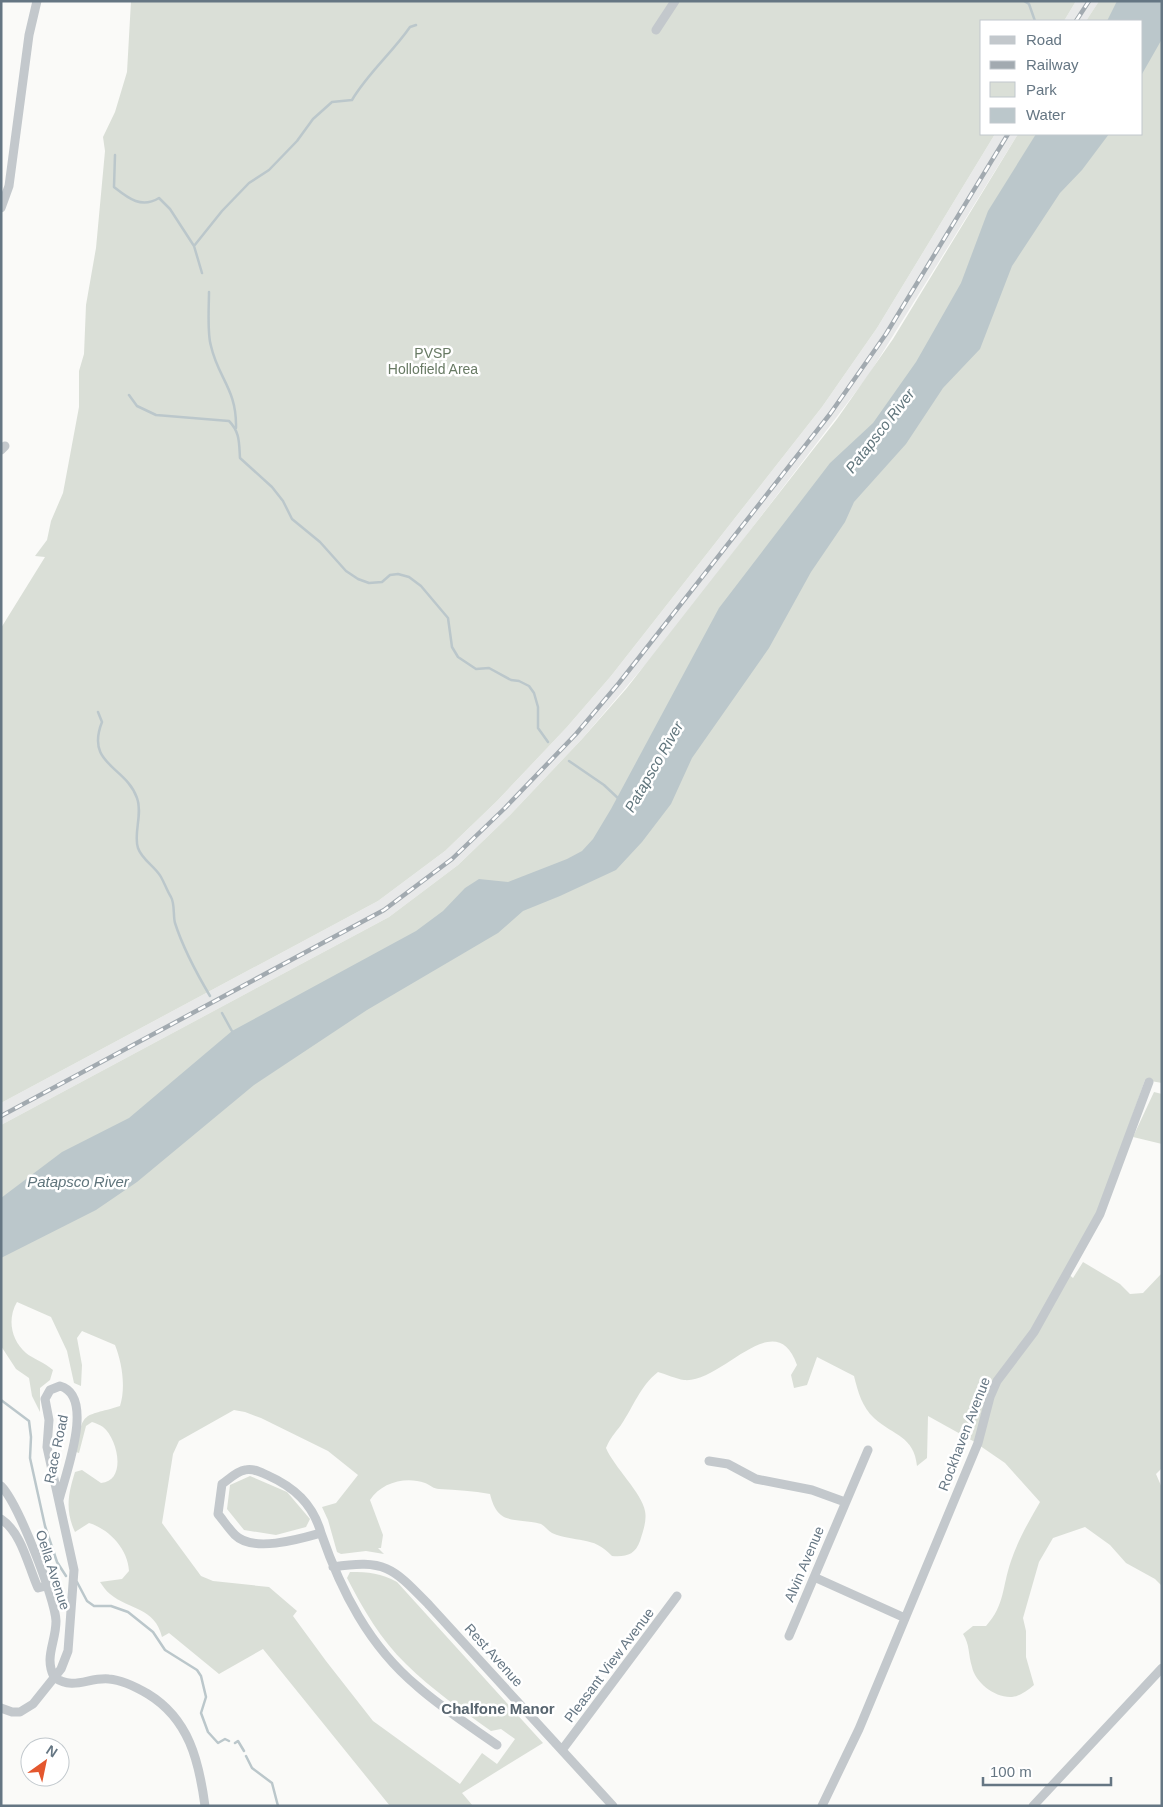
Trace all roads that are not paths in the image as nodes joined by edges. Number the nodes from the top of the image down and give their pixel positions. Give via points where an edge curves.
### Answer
1 (37, 1) edge
2 (675, 1) edge
3 (656, 30) dead end
4 (1, 208) edge
5 (1148, 1082) dead end
6 (868, 1450) dead end
7 (709, 1461) dead end
8 (1, 1486) edge
9 (59, 1500) junction
10 (844, 1502) junction
11 (1, 1519) edge
12 (321, 1533) junction
13 (333, 1567) junction
14 (814, 1577) junction
15 (46, 1586) junction
16 (677, 1596) dead end
17 (905, 1618) junction
18 (789, 1636) dead end
19 (1162, 1668) edge
20 (54, 1677) junction
21 (1, 1708) edge
22 (497, 1745) dead end
23 (562, 1750) junction
24 (205, 1806) edge
25 (613, 1806) edge
26 (822, 1806) edge
27 (1033, 1806) edge

1 - 4 street via 29,34 8,186
2 - 3 street
5 - 17 street, Rockhaven Avenue via 1088,1240 1034,1332 990,1397 978,1443
6 - 10 street, Alvin Avenue
7 - 10 street via 728,1464 756,1479 812,1490
8 - 15 street, Oella Avenue via 15,1504
9 - 9 street, Race Road via 47,1446 49,1420 45,1400 50,1390 60,1386 75,1398 78,1417
9 - 20 street, Race Road via 74,1570 68,1651 66,1660
10 - 14 street, Alvin Avenue
11 - 15 street via 12,1529 21,1545 38,1588
12 - 12 street via 276,1544 244,1540 236,1536 218,1514 222,1484 243,1470 253,1469 285,1483 311,1509
12 - 13 street
13 - 22 street via 363,1625 398,1668
13 - 23 street, Rest Avenue via 380,1565 400,1576
14 - 17 street
14 - 18 street, Alvin Avenue
15 - 20 street, Oella Avenue via 56,1620 49,1660
16 - 23 street, Pleasant View Avenue
17 - 26 street, Rockhaven Avenue via 846,1759
19 - 27 street
20 - 21 street, Race Road via 39,1699 28,1708 12,1712
20 - 24 street via 72,1685 108,1678 118,1680 139,1688 165,1706 190,1742
23 - 25 street, Rest Avenue

